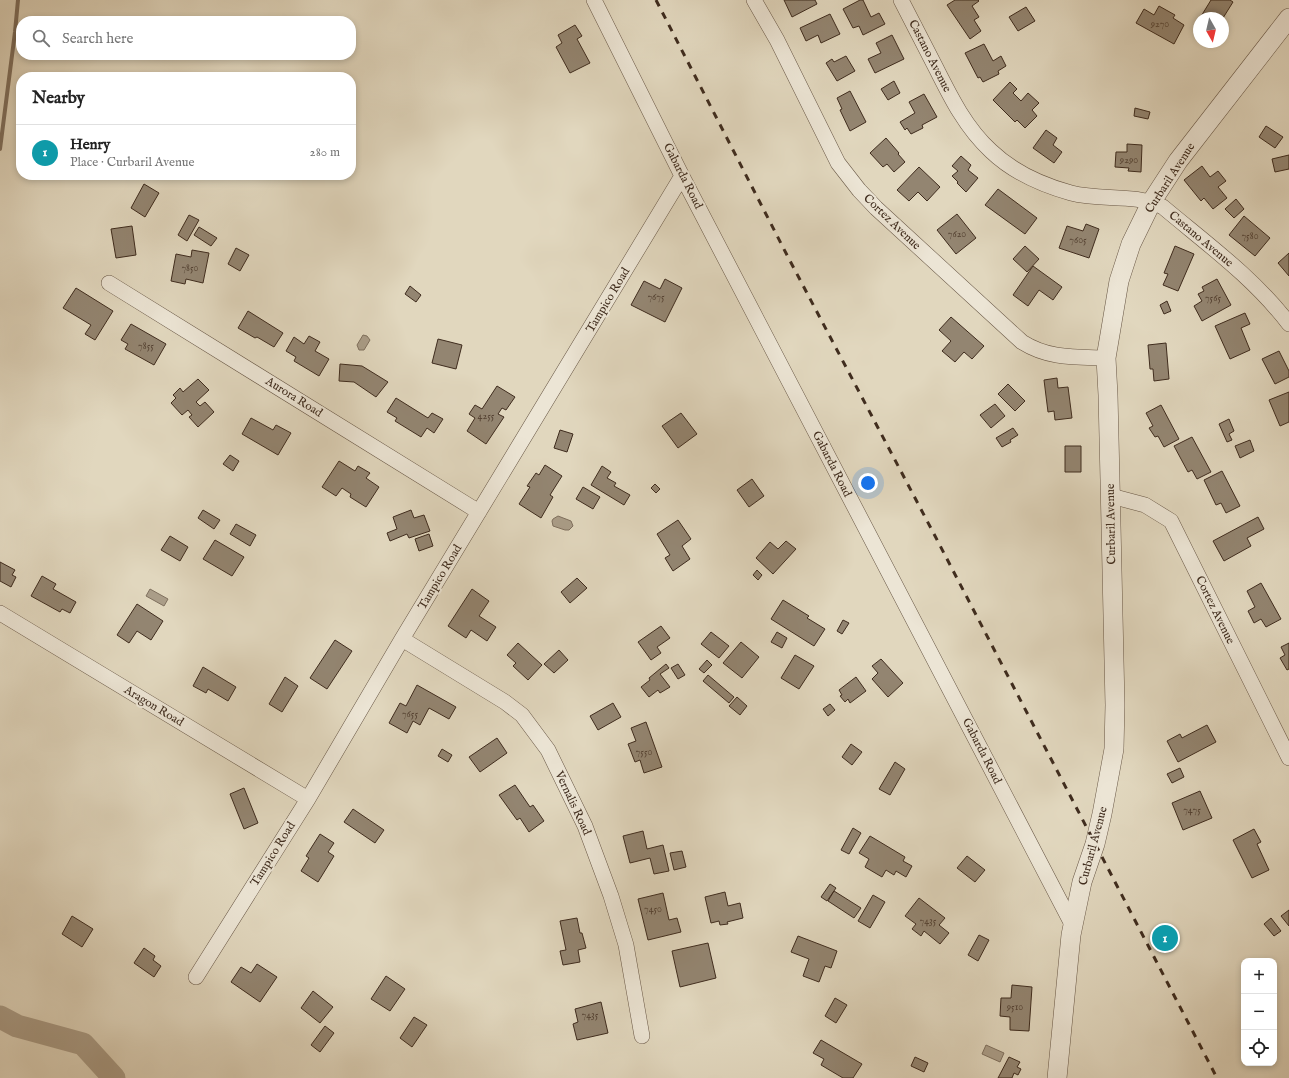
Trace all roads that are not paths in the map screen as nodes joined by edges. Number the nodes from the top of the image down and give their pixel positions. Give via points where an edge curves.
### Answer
1 (594, 0) edge
2 (754, 0) edge
3 (901, 0) edge
4 (1289, 18) edge
5 (682, 176) junction
6 (1152, 202) junction
7 (110, 283) dead end
8 (1289, 324) edge
9 (1106, 358) junction
10 (1111, 496) junction
11 (479, 512) junction
12 (0, 613) edge
13 (402, 639) junction
14 (1289, 758) edge
15 (308, 799) junction
16 (1073, 926) junction
17 (196, 977) dead end
18 (642, 1036) dead end
19 (1057, 1078) edge

1 - 5 street, Gabarda Road
2 - 9 street, Cortez Avenue via 838,163 876,208 1022,342 1034,350 1055,356
3 - 6 street, Castano Avenue via 952,101 970,128 992,152 1019,172 1049,187 1082,196
4 - 6 street, Curbaril Avenue via 1178,161
5 - 11 street, Tampico Road
5 - 16 street, Gabarda Road
6 - 8 street, Castano Avenue via 1163,207 1246,276
6 - 9 street, Curbaril Avenue via 1131,244 1120,281
7 - 11 street, Aurora Road
9 - 10 street, Curbaril Avenue
10 - 14 street, Cortez Avenue via 1145,505 1171,521
10 - 16 street, Curbaril Avenue via 1114,749 1102,814 1082,882
11 - 13 street, Tampico Road
12 - 15 street, Aragon Road
13 - 15 street, Tampico Road
13 - 18 street, Vernalis Road via 505,702 522,715 548,750 585,826 611,896 626,945
15 - 17 street, Tampico Road
16 - 19 street, Curbaril Avenue

